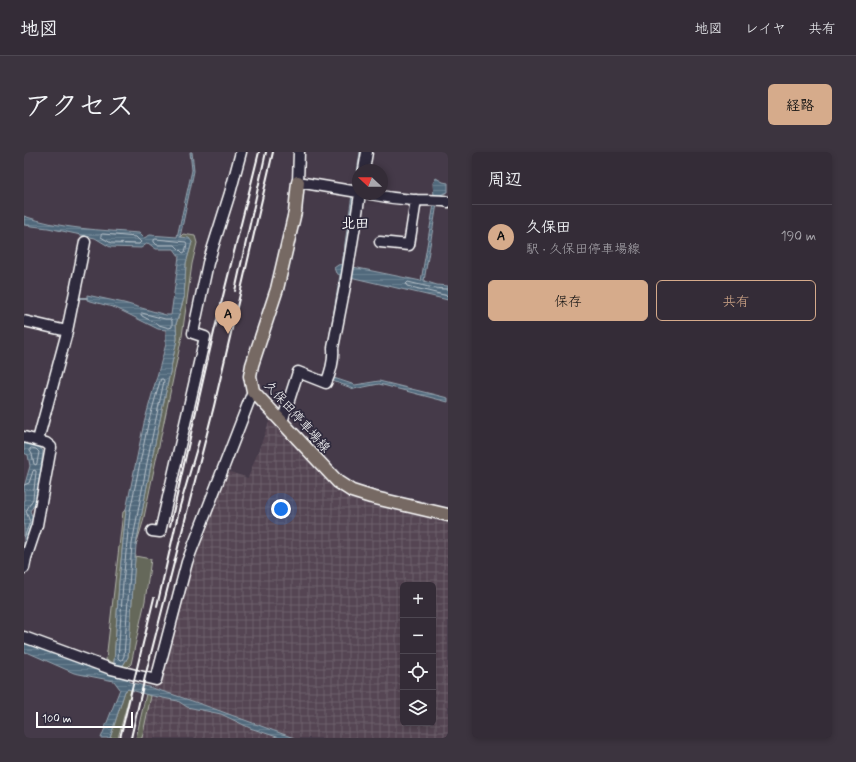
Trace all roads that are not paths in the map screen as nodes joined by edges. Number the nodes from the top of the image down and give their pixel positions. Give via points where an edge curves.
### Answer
1 (241, 152) edge
2 (300, 152) edge
3 (367, 152) edge
4 (365, 164) edge
5 (298, 182) junction
6 (352, 191) edge
7 (388, 197) edge
8 (355, 200) edge
9 (416, 200) junction
10 (440, 201) edge
11 (85, 242) dead end
12 (380, 242) dead end
13 (24, 321) edge
14 (66, 334) junction
15 (253, 391) junction
16 (282, 422) junction
17 (24, 437) edge
18 (40, 441) junction
19 (448, 514) edge
20 (152, 531) dead end
21 (25, 561) edge
22 (24, 638) edge

1 - 20 street via 208,263 194,326 193,333 205,337 160,532
2 - 5 street
3 - 4 street
5 - 6 street
5 - 15 main road, 久保田停車場線 via 296,212 277,289 252,365 250,376
7 - 9 street
8 - 16 street via 346,281 329,376 326,383 298,372
9 - 10 street
9 - 12 street via 409,245
11 - 14 street
13 - 14 street
14 - 18 street
15 - 16 main road, 久保田停車場線
15 - 22 street via 187,562 156,680 111,669
16 - 19 main road, 久保田停車場線 via 338,482 352,491
17 - 18 street
18 - 21 street via 51,447 37,524

